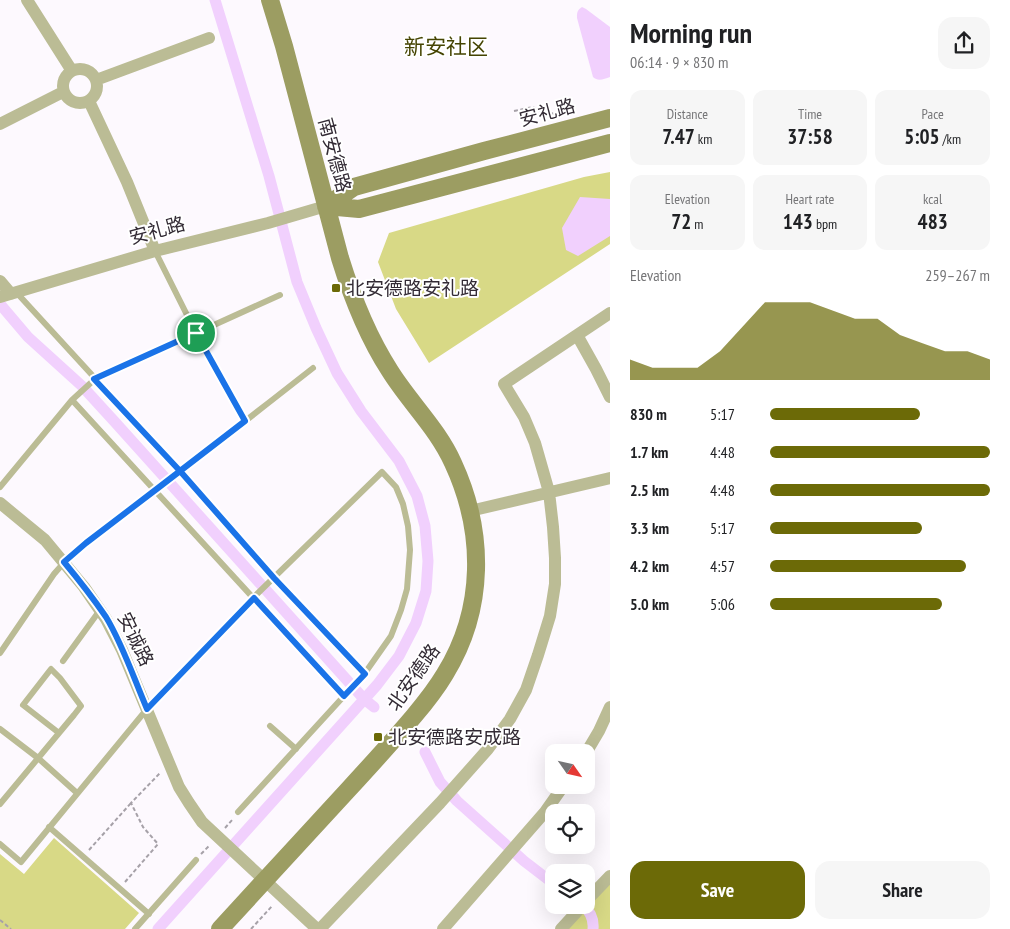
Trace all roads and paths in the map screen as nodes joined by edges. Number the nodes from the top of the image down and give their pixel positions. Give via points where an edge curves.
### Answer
1 (27, 0) edge
2 (269, 0) edge
3 (209, 38) dead end
4 (72, 70) junction
5 (96, 80) junction
6 (63, 92) junction
7 (89, 102) junction
8 (610, 118) edge
9 (0, 124) edge
10 (610, 143) edge
11 (326, 206) junction
12 (155, 251) junction
13 (0, 281) edge
14 (7, 295) edge
15 (280, 295) dead end
16 (610, 313) edge
17 (196, 333) junction
18 (577, 335) junction
19 (313, 368) dead end
20 (92, 381) junction
21 (610, 398) edge
22 (72, 400) junction
23 (245, 421) junction
24 (178, 473) junction
25 (610, 478) edge
26 (0, 487) edge
27 (157, 489) junction
28 (549, 492) junction
29 (0, 503) edge
30 (470, 511) junction
31 (64, 562) junction
32 (272, 579) junction
33 (256, 596) junction
34 (100, 610) junction
35 (0, 653) edge
36 (63, 661) dead end
37 (365, 674) junction
38 (346, 693) junction
39 (610, 707) edge
40 (147, 709) junction
41 (270, 726) dead end
42 (0, 729) edge
43 (59, 733) junction
44 (591, 744) edge
45 (296, 749) junction
46 (38, 758) junction
47 (170, 763) junction
48 (77, 793) junction
49 (558, 794) edge
50 (131, 803) junction
51 (0, 804) edge
52 (238, 812) dead end
53 (50, 827) junction
54 (0, 844) edge
55 (208, 847) dead end
56 (205, 850) dead end
57 (83, 856) junction
58 (196, 860) dead end
59 (610, 876) edge
60 (264, 881) junction
61 (120, 888) junction
62 (595, 892) edge
63 (281, 896) junction
64 (149, 914) junction
65 (575, 914) edge
66 (0, 920) edge
67 (11, 929) edge
68 (135, 929) edge
69 (220, 929) edge
70 (251, 929) edge
71 (318, 929) edge
72 (442, 929) edge
73 (561, 929) edge

1 - 4 street
2 - 11 street, 南安德路
3 - 5 street
4 - 5 street via 92,73
4 - 6 street via 62,83
5 - 7 street via 96,93
6 - 7 street via 74,103
6 - 9 street
7 - 12 street
8 - 11 street, 安礼路 via 354,187
10 - 11 street, 安礼路 via 360,209
11 - 12 street, 安礼路
11 - 30 street, 北安德路 via 348,284 370,335 390,372 452,461
12 - 14 street, 安礼路
12 - 17 lane
13 - 14 street
14 - 20 lane
15 - 17 lane
16 - 18 street
17 - 20 lane
17 - 23 lane
18 - 21 street
18 - 28 street via 504,384 535,443
19 - 23 lane
20 - 22 lane
20 - 24 lane
22 - 26 lane
22 - 27 lane
23 - 24 lane
24 - 27 lane
24 - 32 lane
25 - 28 street
27 - 31 lane
27 - 33 lane
28 - 30 street
28 - 71 street via 555,584 550,616 526,690 510,719 458,784
29 - 31 street, 安诚路 via 45,540
30 - 60 street, 北安德路 via 475,535 474,597 468,623 445,675 390,745
31 - 34 street, 安诚路
31 - 35 lane
32 - 33 lane
32 - 37 lane
32 - 37 lane via 382,472 396,487 403,504 408,526 410,568 407,589 391,636
33 - 38 lane
33 - 40 lane
34 - 36 lane
34 - 40 street, 安诚路 via 122,650
37 - 38 lane
38 - 45 lane
39 - 44 street
40 - 47 street, 安诚路
40 - 48 lane
41 - 45 lane
42 - 46 lane
43 - 43 lane via 23,705 51,669 81,706
43 - 46 lane
45 - 52 lane
46 - 48 lane
46 - 51 lane
47 - 50 path
47 - 60 street, 安诚路 via 179,786 202,822
48 - 53 lane
49 - 72 street via 546,812
50 - 57 path
50 - 61 path via 143,827 158,844
53 - 54 lane via 21,862
53 - 57 lane
55 - 56 path
57 - 61 lane
58 - 64 lane
59 - 62 street
60 - 63 street, 安诚路
60 - 69 street, 北安德路
61 - 64 lane
63 - 70 path
63 - 71 street, 安诚路
64 - 68 lane
65 - 73 street
66 - 67 path

